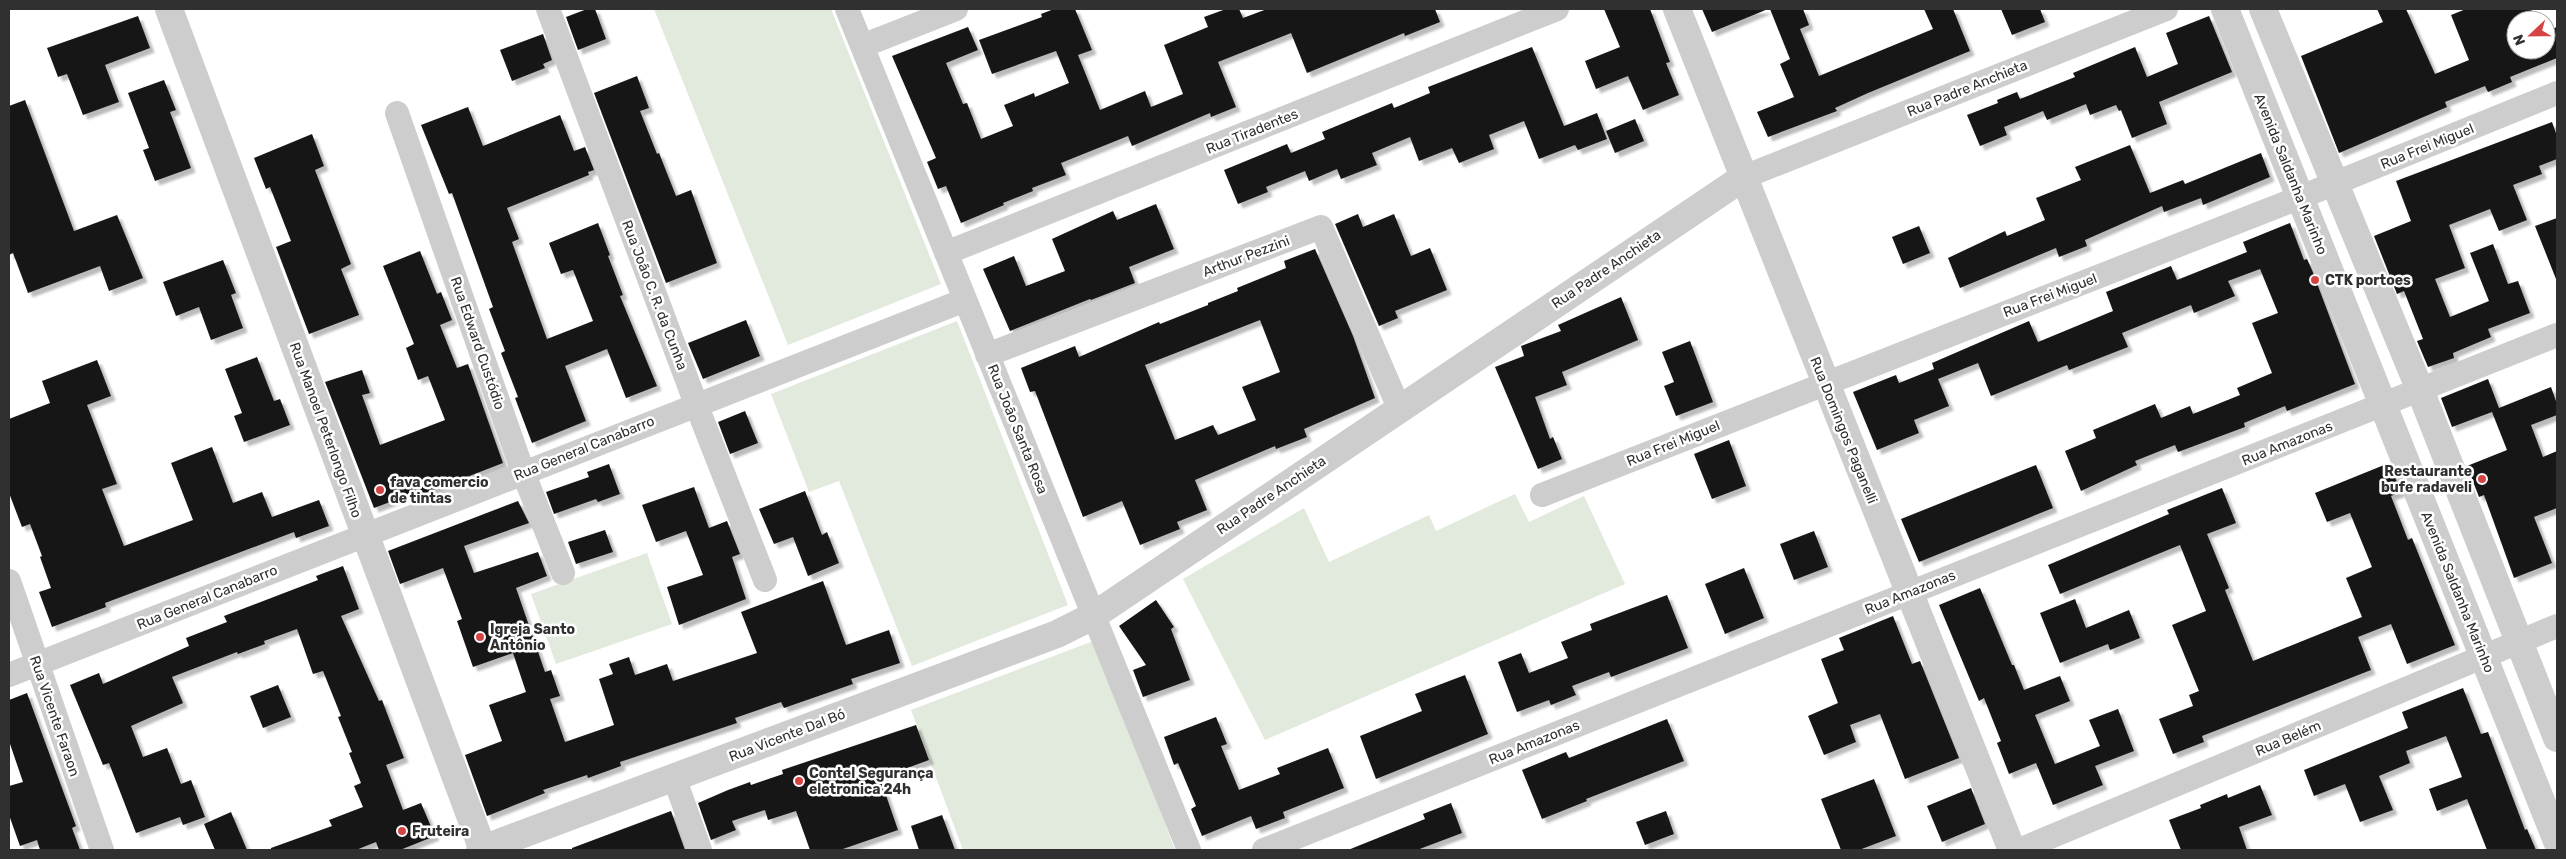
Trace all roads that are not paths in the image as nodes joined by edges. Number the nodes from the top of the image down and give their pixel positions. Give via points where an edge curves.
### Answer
1 (169, 9) edge
2 (548, 9) edge
3 (847, 9) edge
4 (956, 9) edge
5 (1557, 9) edge
6 (1677, 9) edge
7 (2166, 9) edge
8 (2225, 9) edge
9 (2263, 9) edge
10 (862, 46) junction
11 (2557, 93) edge
12 (397, 113) dead end
13 (1744, 177) junction
14 (2335, 183) junction
15 (2301, 197) junction
16 (946, 253) junction
17 (965, 300) junction
18 (2557, 335) edge
19 (987, 355) junction
20 (1826, 382) junction
21 (2420, 390) junction
22 (696, 404) junction
23 (2384, 404) junction
24 (1399, 408) junction
25 (523, 472) junction
26 (1542, 495) dead end
27 (365, 534) junction
28 (563, 573) dead end
29 (765, 580) dead end
30 (9, 581) edge
31 (1909, 592) junction
32 (1093, 616) junction
33 (2557, 626) edge
34 (2520, 641) junction
35 (2484, 656) junction
36 (37, 664) junction
37 (9, 675) edge
38 (2557, 738) edge
39 (674, 777) junction
40 (2557, 840) edge
41 (102, 850) edge
42 (482, 850) edge
43 (700, 850) edge
44 (1188, 850) edge
45 (1264, 850) edge
46 (2012, 850) edge
47 (2020, 850) edge

1 - 27 street, Rua Manoel Peterlongo Filho
2 - 22 street, Rua João C. R. da Cunha
3 - 10 street, Rua João Santa Rosa
4 - 10 street
5 - 16 street, Rua Tiradentes
6 - 13 street, Rua Domingos Paganelli
7 - 13 street, Rua Padre Anchieta
8 - 15 street, Avenida Saldanha Marinho
9 - 14 street
10 - 16 street, Rua João Santa Rosa
11 - 14 street, Rua Frei Miguel
12 - 25 street, Rua Edward Custódio
13 - 20 street, Rua Domingos Paganelli
13 - 24 street, Rua Padre Anchieta
14 - 15 street, Rua Frei Miguel
14 - 21 street
15 - 20 street, Rua Frei Miguel
15 - 23 street, Avenida Saldanha Marinho
16 - 17 street, Rua João Santa Rosa
17 - 19 street, Rua João Santa Rosa
17 - 22 street, Rua General Canabarro
18 - 21 street, Rua Amazonas
19 - 24 street, Arthur Pezzini via 1321,227
19 - 32 street, Rua João Santa Rosa
20 - 26 street, Rua Frei Miguel
20 - 31 street, Rua Domingos Paganelli
21 - 23 street, Rua Amazonas
21 - 34 street
22 - 25 street, Rua General Canabarro
22 - 29 street, Rua João C. R. da Cunha
23 - 31 street, Rua Amazonas
23 - 35 street, Avenida Saldanha Marinho
24 - 32 street, Rua Padre Anchieta
25 - 27 street, Rua General Canabarro
25 - 28 street, Rua Edward Custódio
27 - 36 street, Rua General Canabarro
27 - 42 street, Rua Manoel Peterlongo Filho
30 - 36 street, Rua Vicente Faraon
31 - 45 street, Rua Amazonas
31 - 46 street, Rua Domingos Paganelli
32 - 39 street, Rua Vicente Dal Bó via 1057,634
32 - 44 street, Rua João Santa Rosa
33 - 34 street, Rua Belém
34 - 35 street, Rua Belém
34 - 38 street
35 - 40 street, Avenida Saldanha Marinho
35 - 47 street, Rua Belém
36 - 37 street, Rua General Canabarro
36 - 41 street, Rua Vicente Faraon
39 - 42 street, Rua Vicente Dal Bó
39 - 43 street

